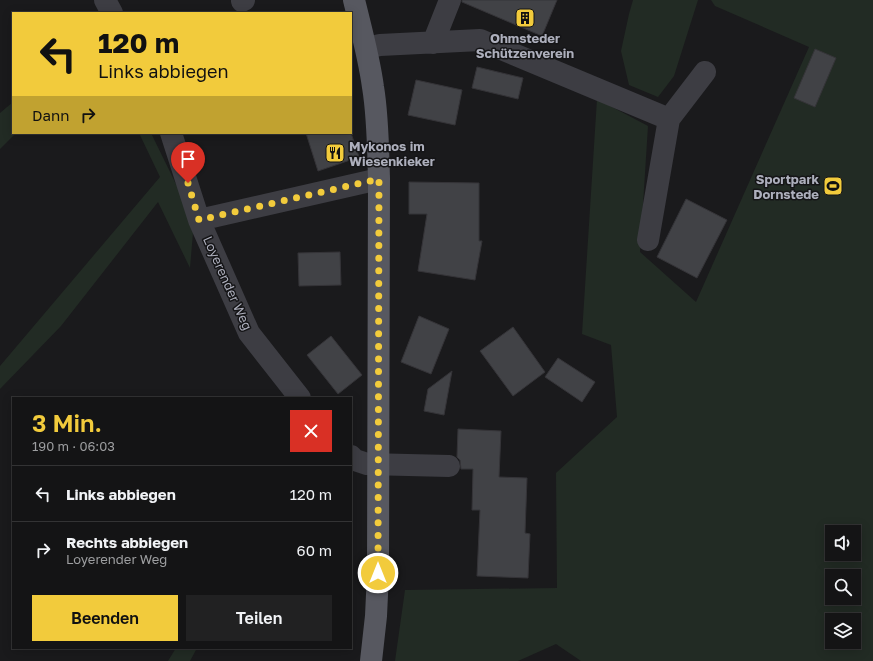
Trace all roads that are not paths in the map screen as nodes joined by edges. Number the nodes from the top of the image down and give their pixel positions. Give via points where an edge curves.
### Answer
1 (105, 0) edge
2 (354, 0) edge
3 (450, 0) edge
4 (111, 12) edge
5 (434, 42) junction
6 (366, 48) junction
7 (705, 72) dead end
8 (669, 119) junction
9 (171, 134) edge
10 (379, 179) junction
11 (199, 220) junction
12 (648, 240) dead end
13 (299, 397) edge
14 (352, 457) edge
15 (379, 465) junction
16 (449, 466) dead end
17 (371, 661) edge

1 - 4 street
2 - 6 main road
3 - 5 street
5 - 6 street via 380,44
5 - 8 street via 480,40
6 - 10 main road via 374,94
7 - 8 street
8 - 12 street
9 - 11 street, Loyerender Weg
10 - 11 street
10 - 15 main road
11 - 13 street, Loyerender Weg via 250,332
14 - 15 street via 368,464
15 - 16 street
15 - 17 main road via 378,573

